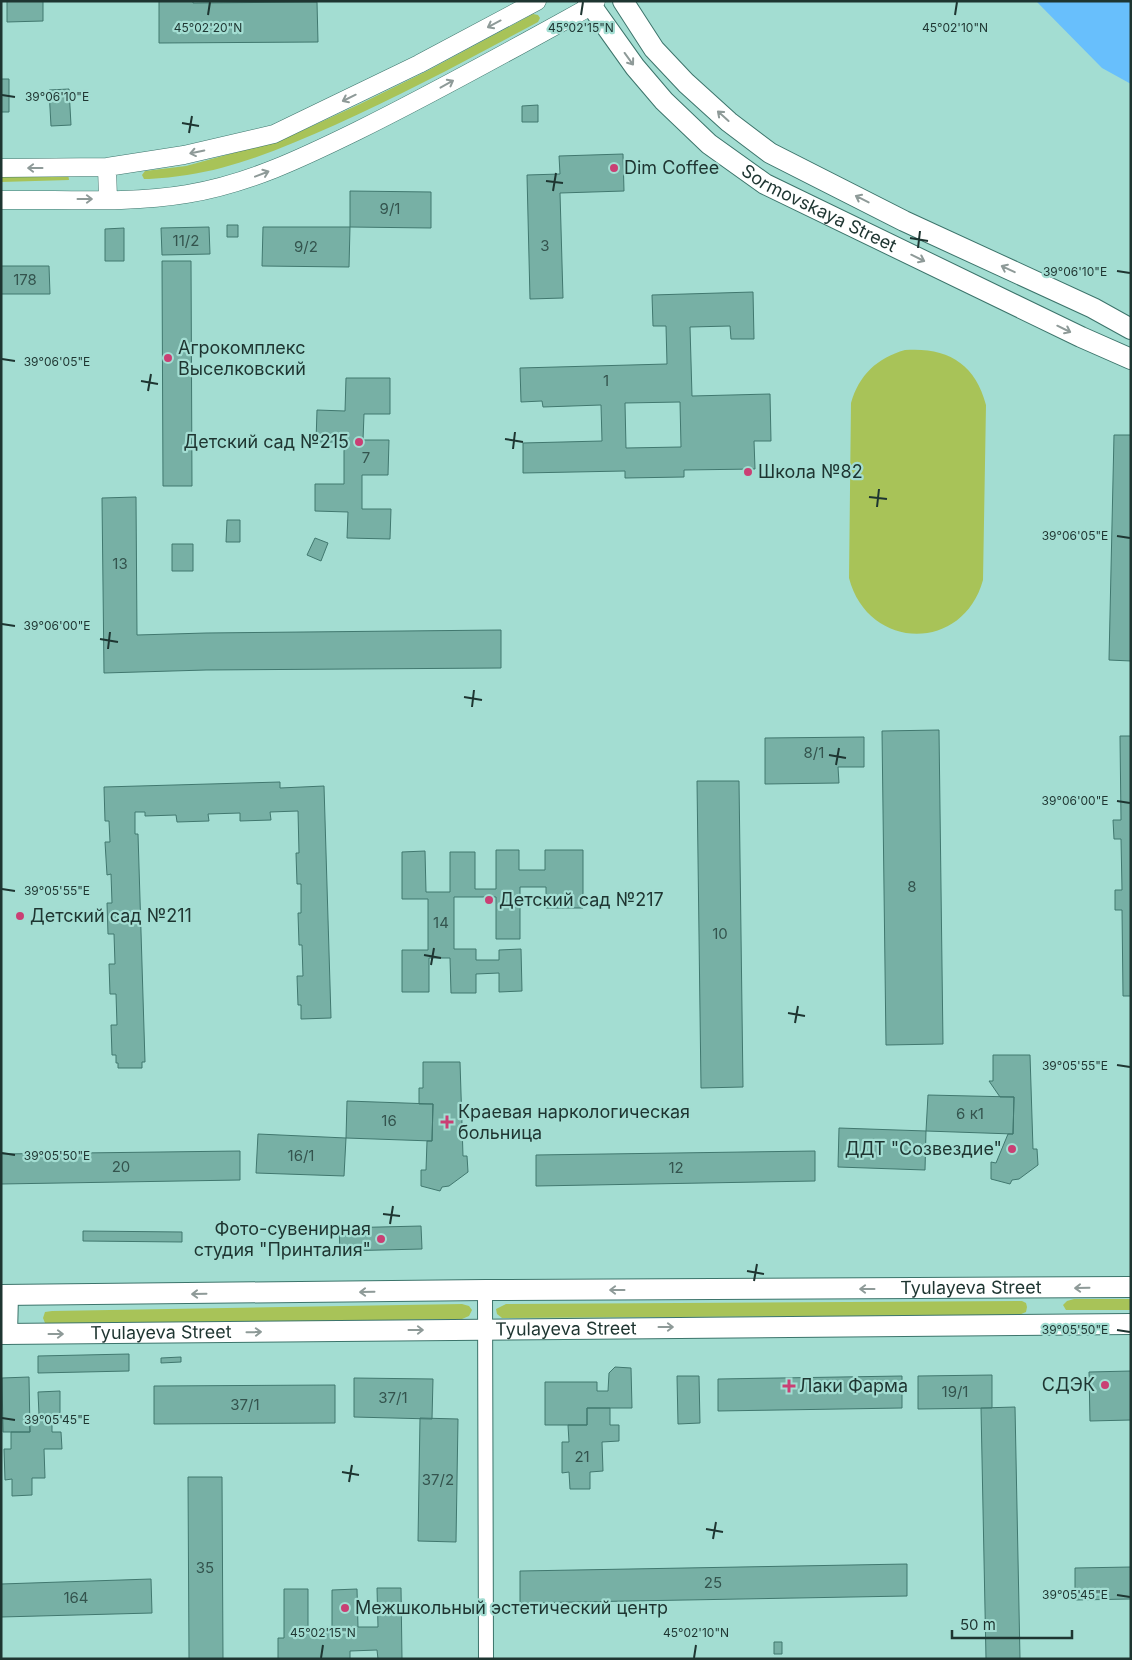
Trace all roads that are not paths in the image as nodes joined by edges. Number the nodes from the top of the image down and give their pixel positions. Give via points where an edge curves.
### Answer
1 (536, 1) edge
2 (623, 1) edge
3 (591, 3) edge
4 (107, 167) junction
5 (1, 168) edge
6 (108, 199) junction
7 (1, 200) edge
8 (1131, 329) edge
9 (1131, 359) edge
10 (1131, 1287) edge
11 (485, 1290) junction
12 (4, 1295) edge
13 (1131, 1324) edge
14 (485, 1330) junction
15 (4, 1334) edge
16 (486, 1659) edge

1 -> 4 street via 419,64 274,134 184,155
8 -> 2 main road, Sormovskaya Street via 770,153 686,83 654,49
6 -> 3 street via 187,194 243,181 290,164 404,108
3 -> 9 main road, Sormovskaya Street via 635,68 664,101 709,144 765,184
4 -> 5 street
4 - 6 street
7 -> 6 street
10 -> 11 main road, Tyulayeva Street
11 -> 12 main road, Tyulayeva Street
11 - 14 street
12 - 15 main road
14 -> 13 main road, Tyulayeva Street
15 -> 14 main road, Tyulayeva Street
14 - 16 street

